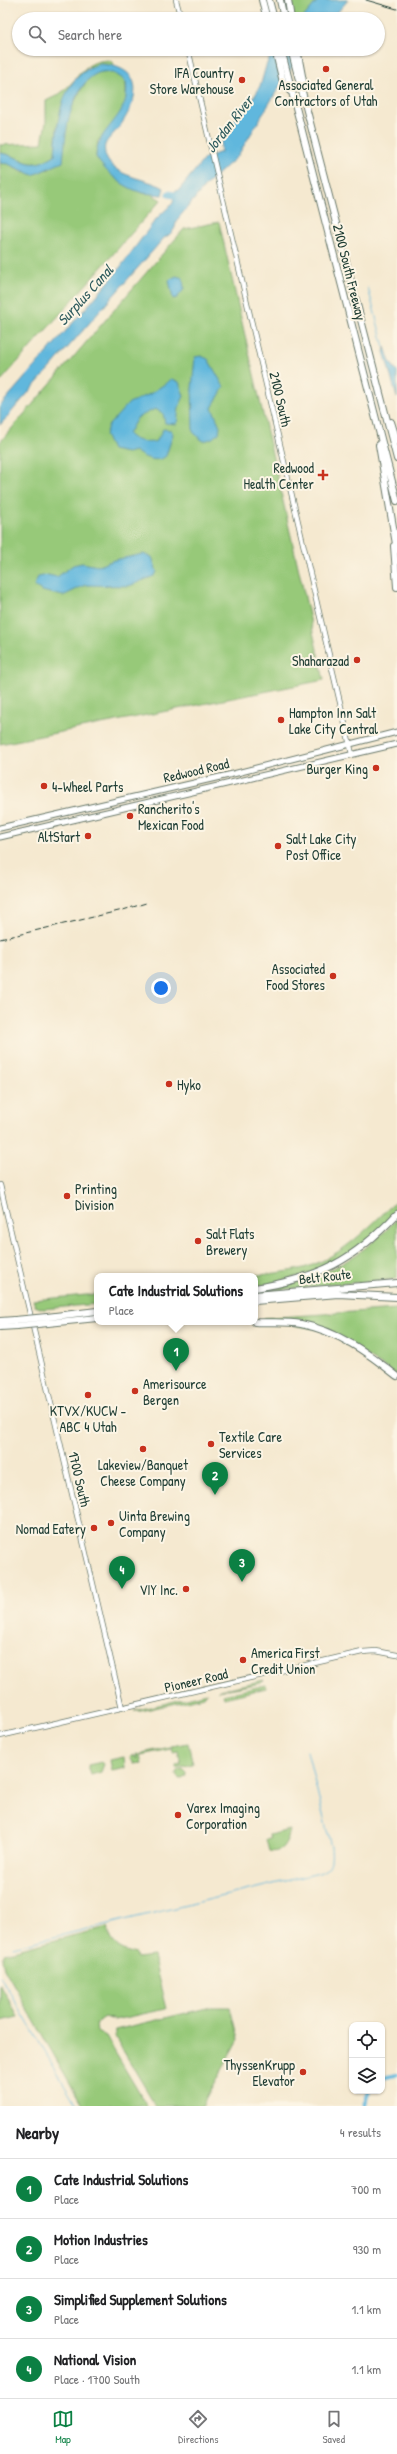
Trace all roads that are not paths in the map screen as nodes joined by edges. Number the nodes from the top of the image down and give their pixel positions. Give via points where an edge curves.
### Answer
1 (176, 0) edge
2 (262, 0) edge
3 (269, 0) edge
4 (280, 0) edge
5 (288, 0) edge
6 (179, 12) edge
7 (265, 12) edge
8 (272, 12) edge
9 (283, 12) edge
10 (290, 12) edge
11 (190, 56) edge
12 (277, 56) edge
13 (283, 56) edge
14 (294, 56) edge
15 (298, 56) edge
16 (299, 72) junction
17 (292, 94) junction
18 (372, 364) junction
19 (376, 420) junction
20 (397, 441) edge
21 (397, 459) edge
22 (397, 501) edge
23 (393, 528) junction
24 (397, 550) edge
25 (397, 587) edge
26 (397, 732) edge
27 (350, 744) junction
28 (397, 744) edge
29 (352, 754) junction
30 (0, 828) edge
31 (0, 837) edge
32 (0, 1186) edge
33 (397, 1214) edge
34 (397, 1283) edge
35 (258, 1287) edge
36 (258, 1295) edge
37 (397, 1297) edge
38 (258, 1301) edge
39 (94, 1312) edge
40 (94, 1318) edge
41 (48, 1320) junction
42 (0, 1321) edge
43 (258, 1322) edge
44 (16, 1323) junction
45 (0, 1327) edge
46 (397, 1376) edge
47 (397, 1655) edge
48 (122, 1708) junction
49 (0, 1736) edge

1 - 6 street
2 - 7 highway
3 - 8 highway
4 - 9 highway
5 - 10 highway
11 - 27 street, 2100 South
12 - 17 highway via 283,82
13 - 17 highway, 2100 South Freeway
14 - 16 highway
15 - 16 highway
16 - 18 highway, 2100 South Freeway via 315,127 314,140
17 - 19 highway, 2100 South Freeway
18 - 20 highway via 381,385
18 - 21 highway, 2100 South Freeway
19 - 22 highway, 2100 South Freeway
19 - 23 highway
23 - 24 highway
23 - 25 highway
26 - 27 main road, Redwood Road
27 - 29 street, 2100 South
27 - 30 main road, Redwood Road
28 - 29 main road, Redwood Road
29 - 31 main road, Redwood Road
32 - 48 street, 1700 South
33 - 35 highway via 374,1238 330,1268 303,1279
34 - 36 highway, Belt Route
37 - 38 highway, Belt Route via 338,1294
39 - 41 highway
40 - 41 highway
41 - 44 highway, bridge
42 - 44 highway
43 - 46 highway via 301,1324 348,1340
44 - 45 highway
47 - 48 street, Pioneer Road via 376,1651 362,1652
48 - 49 street, Pioneer Road

